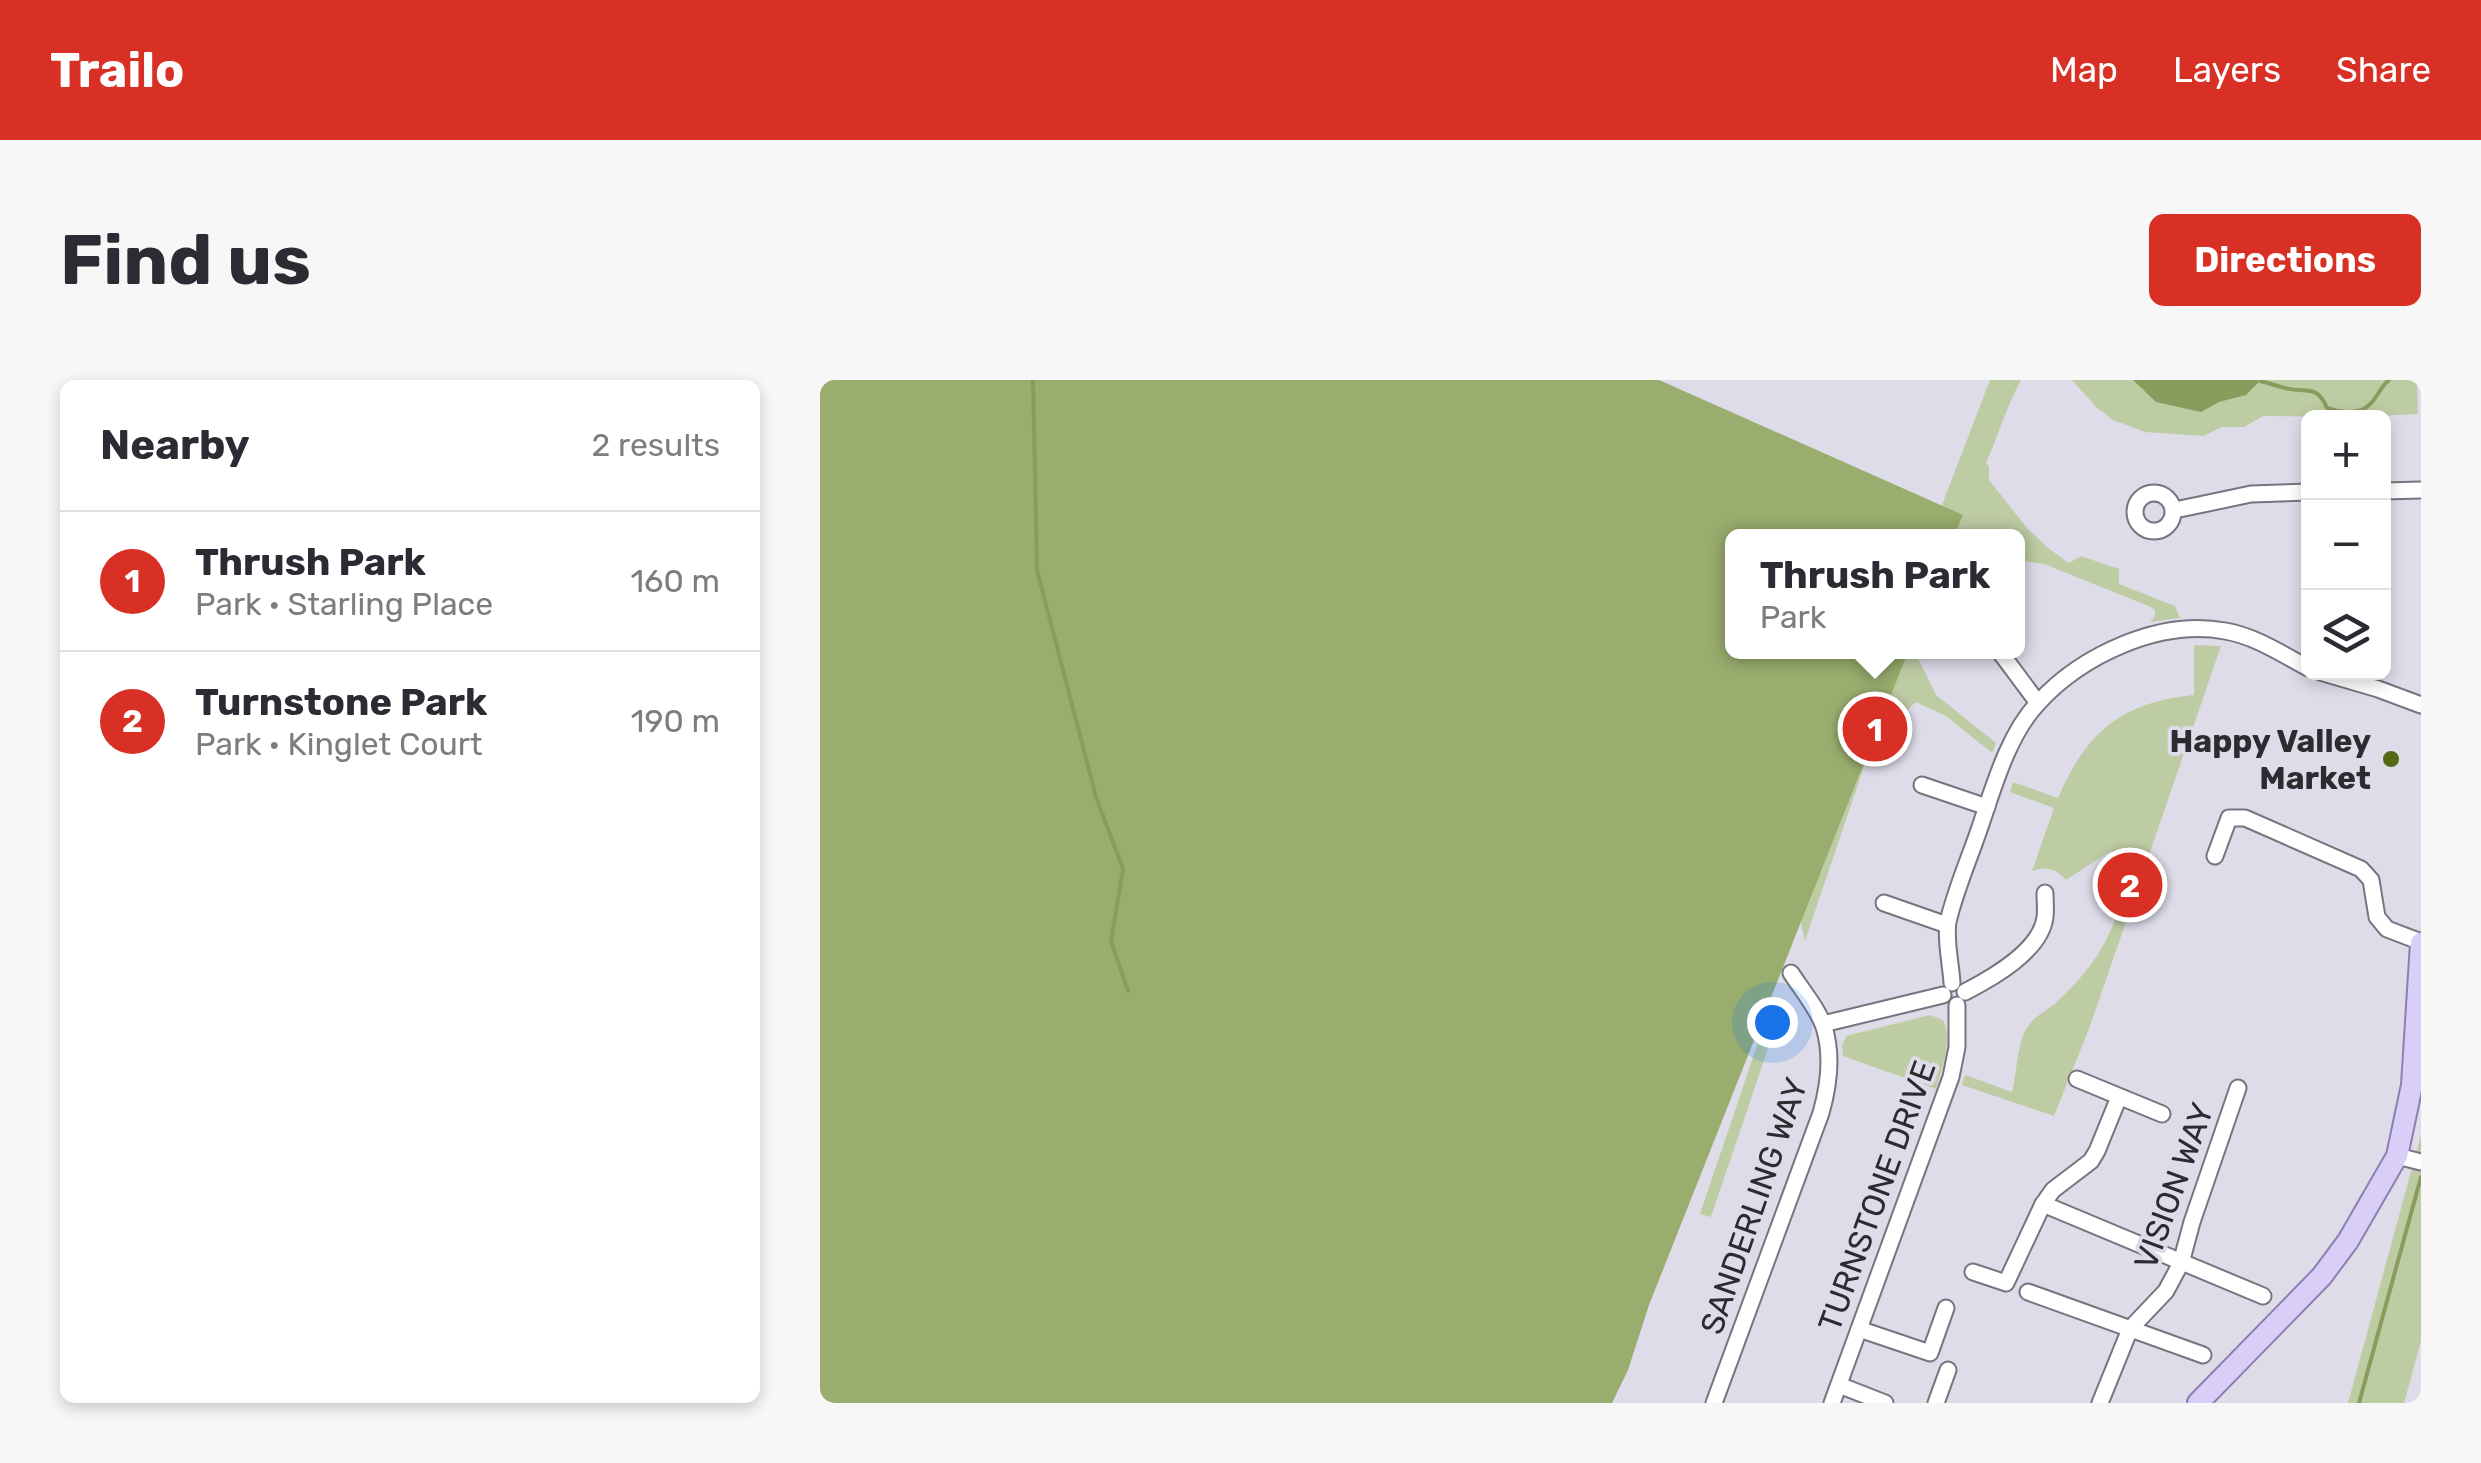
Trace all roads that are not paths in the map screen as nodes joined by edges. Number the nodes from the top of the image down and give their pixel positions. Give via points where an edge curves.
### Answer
1 (2421, 490) edge
2 (2391, 491) edge
3 (2301, 492) edge
4 (2175, 510) dead end
5 (2005, 659) edge
6 (2301, 664) edge
7 (2347, 680) edge
8 (2038, 703) junction
9 (2421, 705) edge
10 (1922, 785) dead end
11 (1987, 807) junction
12 (2215, 856) dead end
13 (2044, 893) dead end
14 (1884, 903) dead end
15 (1947, 925) junction
16 (2421, 942) edge
17 (1791, 973) dead end
18 (1954, 994) junction
19 (1823, 1024) junction
20 (2076, 1079) dead end
21 (2238, 1088) dead end
22 (2120, 1096) junction
23 (2162, 1114) dead end
24 (2397, 1156) junction
25 (2421, 1162) edge
26 (2043, 1204) junction
27 (2182, 1263) junction
28 (1973, 1272) dead end
29 (2028, 1292) dead end
30 (2263, 1296) dead end
31 (1946, 1308) dead end
32 (1860, 1328) junction
33 (2130, 1329) junction
34 (2203, 1356) dead end
35 (1948, 1370) dead end
36 (1838, 1385) junction
37 (1714, 1403) edge
38 (1832, 1403) edge
39 (1886, 1403) edge
40 (1936, 1403) edge
41 (2100, 1403) edge
42 (2198, 1403) edge

1 - 2 street
3 - 4 street via 2251,494
5 - 8 street
6 - 8 street, TURNSTONE DRIVE via 2224,630 2170,631 2104,652
7 - 9 street
8 - 11 street, TURNSTONE DRIVE
10 - 11 street
11 - 15 street, TURNSTONE DRIVE
12 - 16 street via 2229,818 2245,818 2361,869 2371,880 2377,918
13 - 18 street via 2045,920 2027,949 2008,967
14 - 15 street
15 - 18 street, TURNSTONE DRIVE
16 - 24 main road via 2412,1085
17 - 19 street, SANDERLING WAY
18 - 19 street
18 - 32 street, TURNSTONE DRIVE via 1951,1077
19 - 37 street, SANDERLING WAY via 1830,1069 1821,1113
20 - 22 street
21 - 27 street, VISION WAY
22 - 23 street
22 - 26 street via 2091,1160
24 - 25 street
24 - 42 main road via 2322,1276
26 - 27 street
26 - 28 street via 2006,1283
27 - 30 street
27 - 33 street, VISION WAY
29 - 33 street
31 - 32 street via 1930,1353
32 - 36 street, TURNSTONE DRIVE
33 - 34 street
33 - 41 street, VISION WAY
35 - 40 street
36 - 38 street, TURNSTONE DRIVE
36 - 39 street

